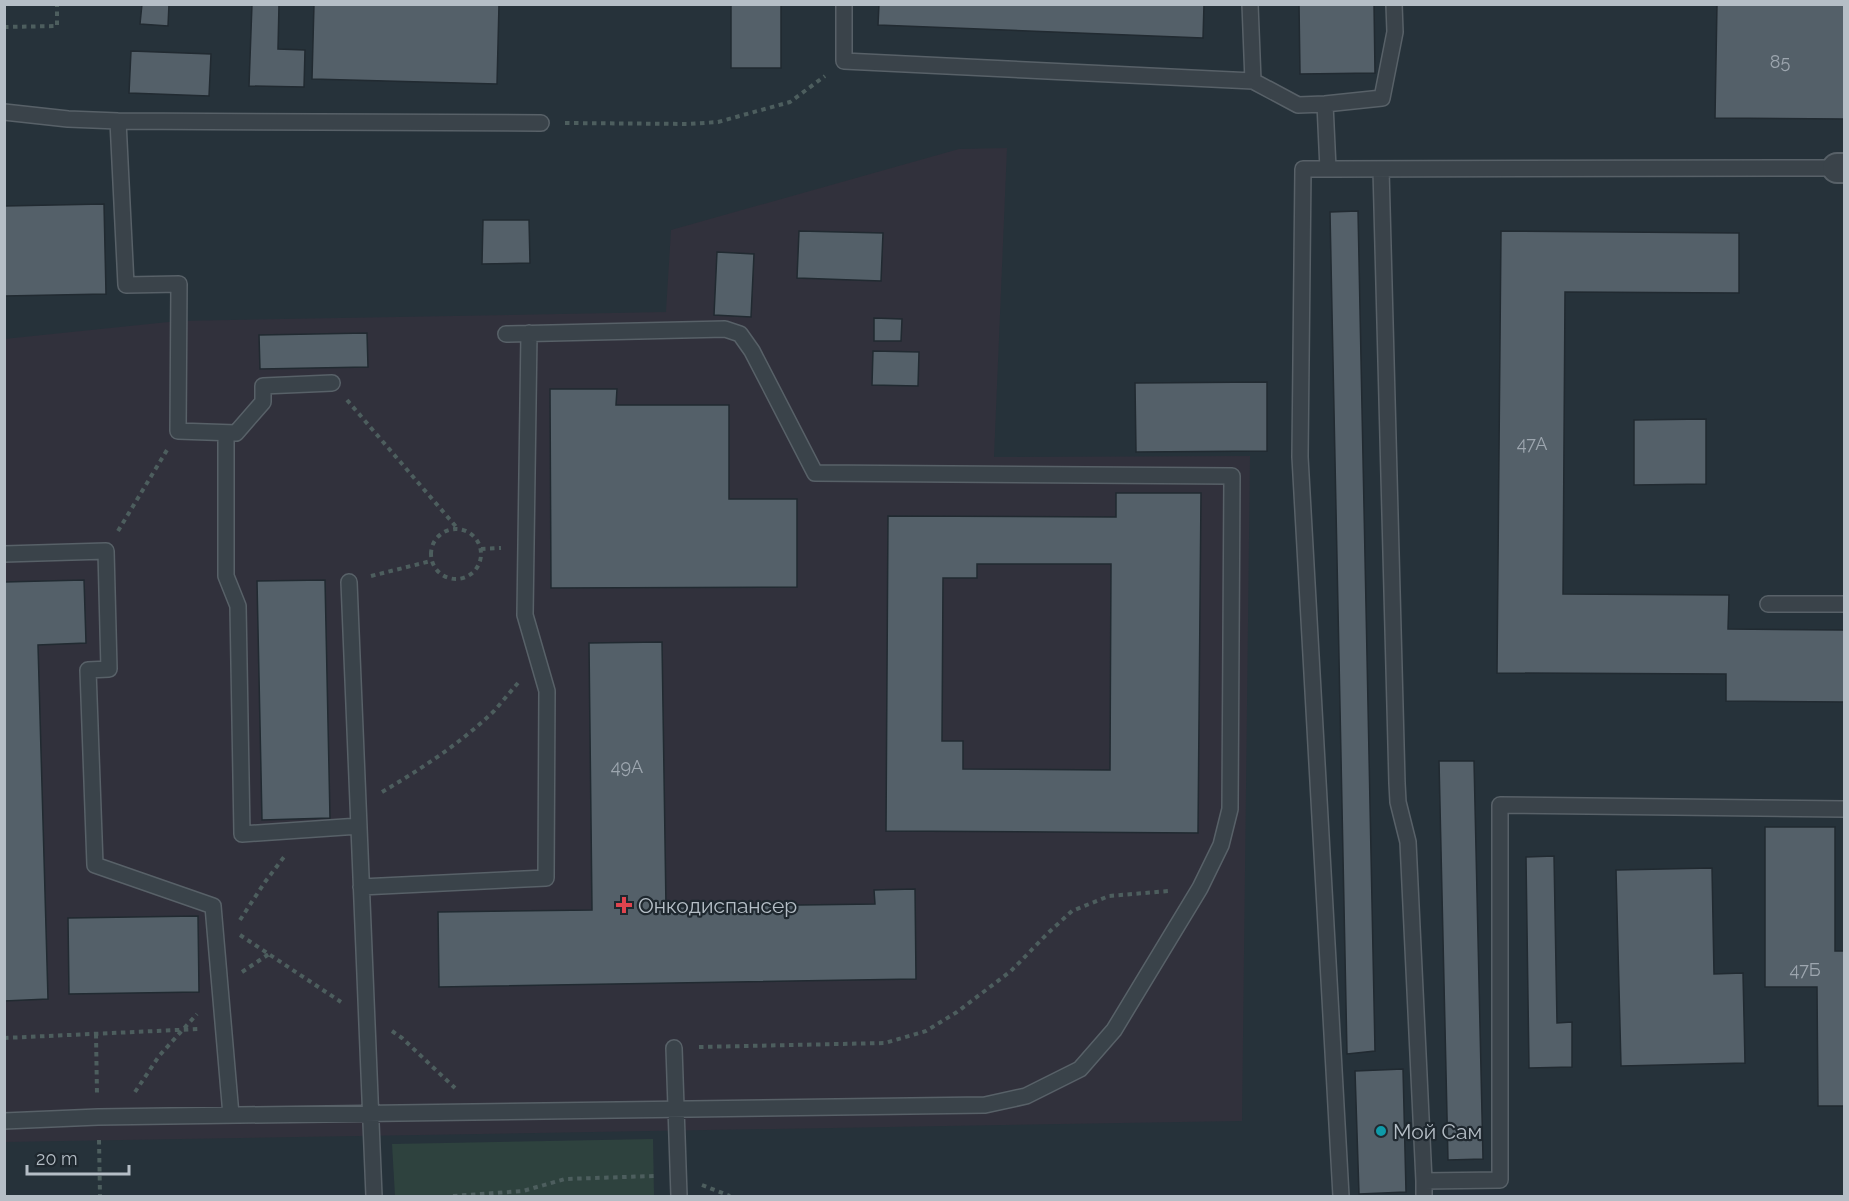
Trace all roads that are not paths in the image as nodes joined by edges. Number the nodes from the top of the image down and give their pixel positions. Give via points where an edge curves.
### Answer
1 (844, 4) edge
2 (1250, 4) edge
3 (1394, 4) edge
4 (1253, 81) junction
5 (1325, 104) junction
6 (4, 112) edge
7 (118, 121) junction
8 (541, 123) road end
9 (1841, 168) edge
10 (1328, 169) junction
11 (1381, 169) junction
12 (529, 333) junction
13 (506, 334) dead end
14 (332, 383) road end
15 (226, 433) junction
16 (4, 554) edge
17 (349, 582) road end
18 (1768, 604) dead end
19 (1845, 604) edge
20 (1845, 809) edge
21 (358, 826) junction
22 (361, 887) junction
23 (674, 1048) road end
24 (676, 1109) junction
25 (370, 1114) junction
26 (231, 1115) junction
27 (4, 1121) edge
28 (1424, 1181) junction
29 (374, 1197) edge
30 (679, 1197) edge
31 (1341, 1197) edge
32 (1424, 1197) edge

1 - 4 lane via 844,61
2 - 4 lane
3 - 5 lane via 1395,32 1382,98
4 - 5 lane via 1298,105
5 - 10 lane
6 - 7 lane
7 - 8 lane
7 - 15 lane via 126,285 179,284 178,432
9 - 11 lane
10 - 11 lane
10 - 31 lane via 1303,169 1300,457
11 - 28 lane via 1397,783 1408,842
12 - 13 lane
12 - 22 lane via 525,615 547,691 546,878
12 - 24 lane via 725,329 740,334 815,473 1232,476 1230,809 1221,845 1200,888 1114,1030 1080,1069 1026,1096 985,1105
14 - 15 lane via 263,386 263,402 236,433
15 - 21 lane via 226,576 238,606 242,834
16 - 26 lane via 106,551 109,669 88,670 95,865 213,906
17 - 21 lane
18 - 19 lane
20 - 28 lane via 1500,805 1500,1180
21 - 22 lane
22 - 25 lane
23 - 24 lane
24 - 25 lane
24 - 30 lane
25 - 26 lane
25 - 29 lane
26 - 27 lane
28 - 32 lane

